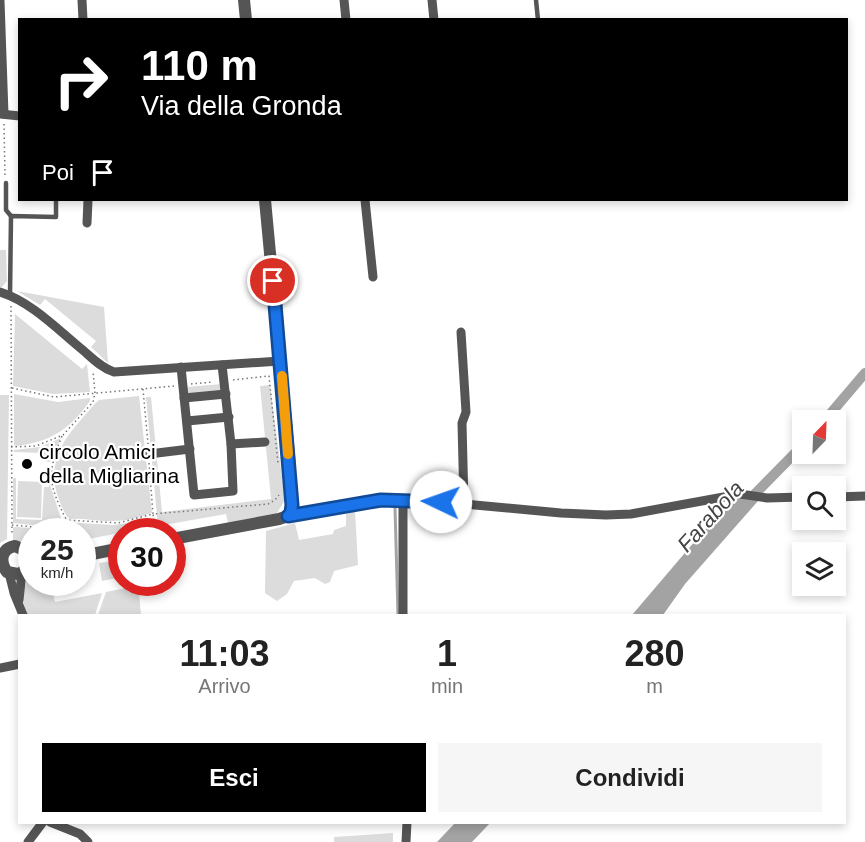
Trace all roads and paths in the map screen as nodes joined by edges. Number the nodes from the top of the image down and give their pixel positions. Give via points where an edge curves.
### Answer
1 (82, 0) edge
2 (244, 0) edge
3 (344, 0) edge
4 (432, 0) edge
5 (536, 0) edge
6 (0, 1) edge
7 (83, 18) edge
8 (246, 18) edge
9 (346, 18) edge
10 (434, 18) edge
11 (538, 18) edge
12 (2, 114) edge
13 (18, 116) edge
14 (6, 183) joint
15 (56, 201) edge
16 (88, 201) edge
17 (265, 201) edge
18 (365, 201) edge
19 (10, 216) junction
20 (87, 223) dead end
21 (373, 277) dead end
22 (0, 292) edge
23 (10, 296) junction
24 (461, 332) dead end
25 (92, 358) junction
26 (280, 361) junction
27 (222, 365) junction
28 (181, 368) junction
29 (269, 376) dead end
30 (12, 388) junction
31 (143, 389) dead end
32 (95, 393) junction
33 (226, 394) junction
34 (184, 398) junction
35 (228, 417) junction
36 (187, 421) junction
37 (63, 435) junction
38 (265, 442) dead end
39 (231, 444) junction
40 (11, 447) junction
41 (190, 449) junction
42 (148, 454) junction
43 (278, 464) dead end
44 (280, 491) dead end
45 (865, 496) edge
46 (792, 497) edge
47 (846, 497) edge
48 (403, 501) junction
49 (464, 504) junction
50 (153, 514) junction
51 (288, 516) junction
52 (65, 518) edge
53 (154, 518) edge
54 (96, 522) edge
55 (11, 525) junction
56 (18, 526) edge
57 (186, 536) edge
58 (12, 547) junction
59 (18, 548) edge
60 (0, 559) edge
61 (16, 572) edge
62 (23, 614) edge
63 (403, 614) edge
64 (18, 664) edge
65 (0, 668) edge
66 (42, 824) edge
67 (55, 824) edge
68 (407, 824) edge
69 (28, 842) edge
70 (88, 842) edge
71 (406, 842) edge

1 - 7 street
2 - 8 street
3 - 9 street
4 - 10 street
5 - 11 lane
6 - 12 street
12 - 13 street
12 - 14 path
14 - 19 lane via 6,210
15 - 19 lane via 56,217
16 - 20 street
17 - 26 street
18 - 21 street
19 - 23 lane
22 - 23 street
23 - 25 street
23 - 30 path
24 - 49 street via 466,412 462,423
25 - 28 street via 118,373
25 - 32 path
26 - 27 street
26 - 51 street via 292,505
27 - 28 street
27 - 33 street
28 - 34 street
29 - 43 path
30 - 32 path via 54,397
30 - 40 path
31 - 42 path
32 - 37 path via 93,402
33 - 34 street
33 - 35 street
34 - 36 street
35 - 36 street
35 - 39 street
36 - 41 street
37 - 40 path via 36,446
37 - 52 path via 51,474 56,501
38 - 39 street
39 - 41 street via 233,491 194,495
40 - 55 path
41 - 42 street
42 - 50 path
44 - 50 path via 268,504
45 - 47 street
46 - 49 street via 746,494 606,515
48 - 49 street
48 - 51 street via 376,501
48 - 63 street
50 - 53 path
50 - 54 path via 118,523
51 - 57 street
55 - 56 path
55 - 58 path
58 - 59 street
58 - 60 street
60 - 61 street via 2,567
61 - 62 street
64 - 65 street
66 - 69 street
67 - 70 street via 80,834
68 - 71 street

